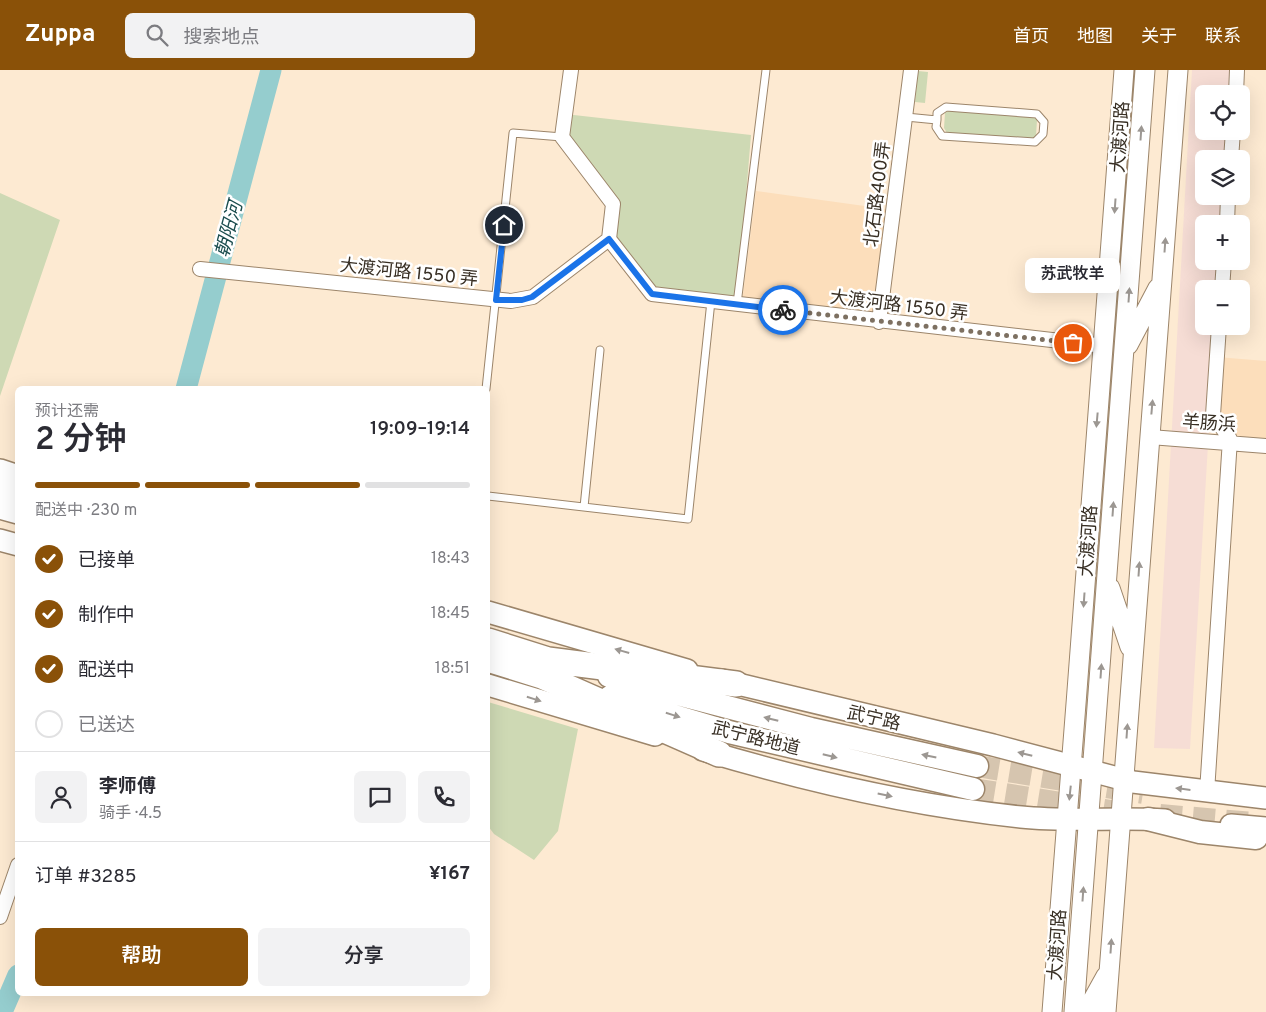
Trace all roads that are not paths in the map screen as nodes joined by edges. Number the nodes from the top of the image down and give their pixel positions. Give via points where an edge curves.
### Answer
1 (571, 70) edge
2 (766, 70) edge
3 (911, 70) edge
4 (1124, 70) edge
5 (1146, 70) edge
6 (1178, 70) edge
7 (1237, 70) edge
8 (1236, 85) edge
9 (906, 117) junction
10 (936, 120) junction
11 (562, 137) junction
12 (609, 239) junction
13 (200, 269) dead end
14 (1162, 282) junction
15 (496, 300) junction
16 (711, 301) junction
17 (737, 305) junction
18 (879, 322) junction
19 (1218, 335) edge
20 (1104, 346) junction
21 (600, 350) dead end
22 (1125, 351) junction
23 (486, 386) edge
24 (1150, 437) junction
25 (1230, 443) junction
26 (1266, 446) edge
27 (0, 459) edge
28 (15, 464) edge
29 (0, 470) edge
30 (15, 475) edge
31 (0, 488) edge
32 (15, 492) edge
33 (490, 496) edge
34 (0, 506) edge
35 (584, 507) junction
36 (15, 510) edge
37 (0, 528) edge
38 (15, 533) edge
39 (0, 540) edge
40 (15, 544) edge
41 (1108, 580) junction
42 (490, 613) edge
43 (490, 642) edge
44 (1133, 655) junction
45 (490, 660) edge
46 (545, 668) junction
47 (736, 684) junction
48 (490, 686) edge
49 (719, 754) junction
50 (977, 766) tunnel mouth
51 (1072, 766) junction
52 (1094, 772) junction
53 (1123, 780) junction
54 (973, 789) tunnel mouth
55 (1206, 792) junction
56 (1266, 798) edge
57 (1089, 818) junction
58 (1120, 818) junction
59 (1067, 819) junction
60 (1148, 819) joint
61 (1261, 833) edge
62 (15, 874) edge
63 (0, 917) edge
64 (1109, 971) junction
65 (1052, 1012) edge
66 (1074, 1012) edge
67 (1086, 1012) edge
68 (1106, 1012) edge

1 - 11 street
2 - 17 lane
3 - 9 street, 北石路400弄
4 -> 20 main road, 大渡河路
22 -> 5 main road, 大渡河路
14 -> 6 main road
7 - 8 street
9 - 10 lane
9 - 18 street, 北石路400弄
10 - 10 lane via 942,136 1035,142 1043,134 1044,122 1037,114 946,107 937,113
11 - 12 street via 613,204
11 - 15 lane via 513,133
12 - 15 street, 大渡河路 1550 弄 via 532,297
12 - 16 street, 大渡河路 1550 弄 via 652,294
13 - 15 street, 大渡河路 1550 弄
14 - 22 main road
24 -> 14 main road
15 - 23 lane
16 - 17 street, 大渡河路 1550 弄
16 - 35 lane via 688,519
17 - 18 street, 大渡河路 1550 弄
18 - 20 street, 大渡河路 1550 弄
19 - 25 street via 1213,415
20 -> 51 main road, 大渡河路
21 - 35 lane
41 -> 22 main road, 大渡河路
24 - 25 street, 羊肠浜
44 -> 24 main road
25 - 26 street, 羊肠浜
25 - 55 street
27 - 28 main road
29 - 30 main road
31 - 32 highway
33 - 35 lane
34 - 36 highway
37 - 38 main road
39 - 40 main road
41 - 44 main road
52 -> 41 main road, 大渡河路
47 -> 42 main road, 武宁路
43 - 46 highway
53 -> 44 main road
45 - 46 highway
46 - 47 highway
46 - 49 highway
50 -> 46 highway, 武宁路地道
46 -> 54 highway, 武宁路地道 via 729,732
51 -> 47 main road, 武宁路
48 -> 49 main road
49 -> 59 main road via 947,808 1024,818
51 - 52 main road, 武宁路
51 -> 59 main road, 大渡河路
52 - 53 main road, 武宁路
52 - 57 main road, 大渡河路
55 -> 53 main road, 武宁路
53 - 58 main road
55 - 56 main road, 武宁路
57 - 58 main road
57 - 59 main road
66 -> 57 main road, 大渡河路
58 - 60 main road
64 -> 58 main road
59 - 65 main road, 大渡河路
60 - 61 highway via 1200,832
62 - 63 street
64 - 67 main road
64 - 68 main road

